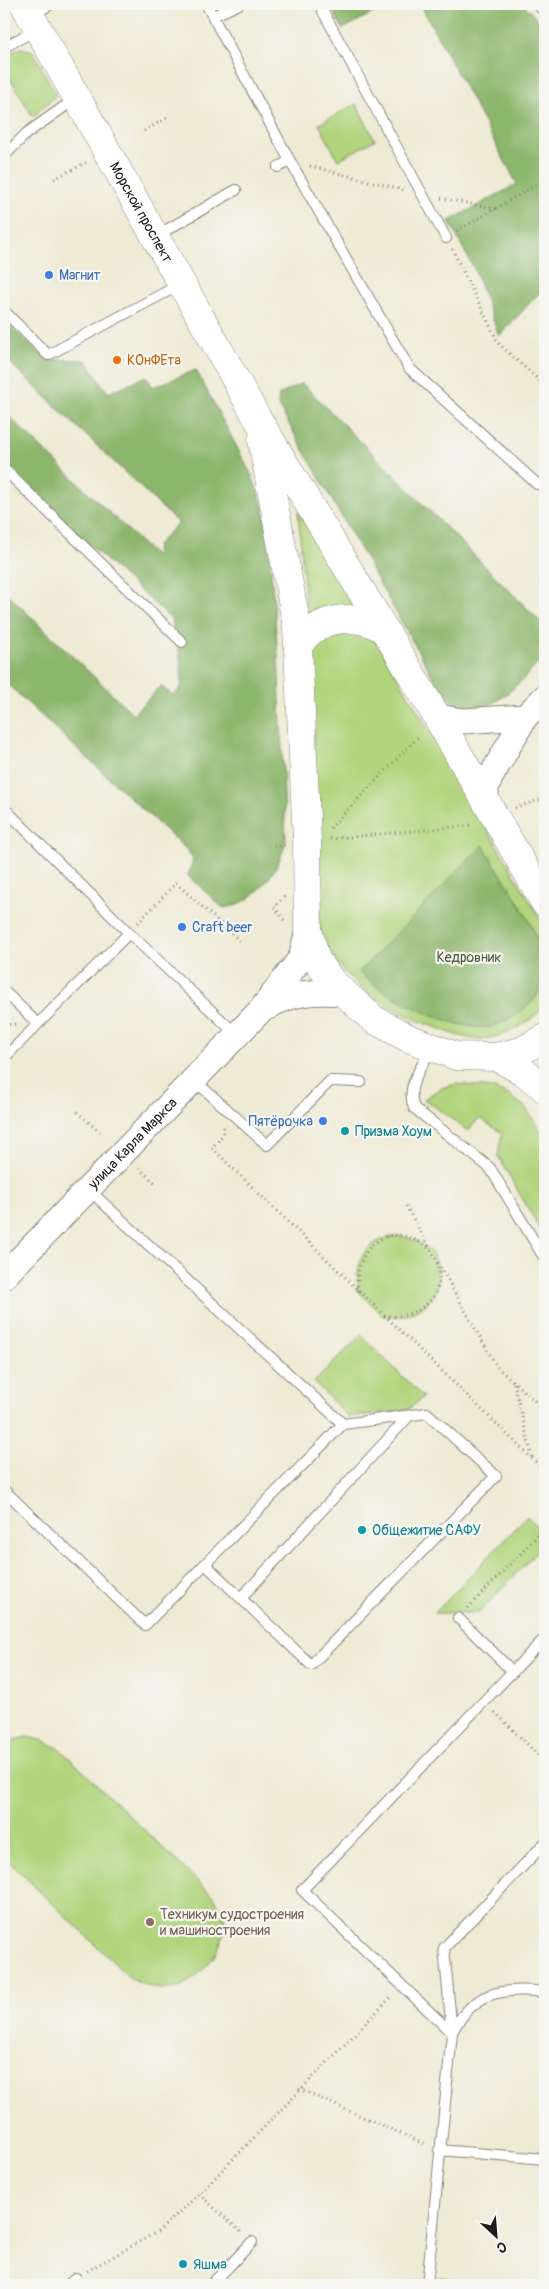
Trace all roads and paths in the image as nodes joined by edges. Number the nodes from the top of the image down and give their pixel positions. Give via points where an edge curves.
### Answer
1 (206, 4) edge
2 (239, 4) edge
3 (318, 4) edge
4 (537, 4) edge
5 (545, 12) edge
6 (36, 13) edge
7 (213, 16) junction
8 (4, 47) edge
9 (78, 96) junction
10 (169, 117) dead end
11 (144, 131) dead end
12 (4, 156) edge
13 (88, 161) dead end
14 (290, 161) junction
15 (278, 166) dead end
16 (54, 179) dead end
17 (545, 180) edge
18 (236, 190) dead end
19 (422, 194) junction
20 (496, 210) junction
21 (155, 236) junction
22 (446, 238) junction
23 (182, 284) junction
24 (4, 311) edge
25 (545, 380) edge
26 (542, 383) junction
27 (545, 390) edge
28 (258, 421) junction
29 (4, 469) edge
30 (545, 483) edge
31 (383, 629) junction
32 (182, 642) dead end
33 (298, 647) junction
34 (545, 697) edge
35 (437, 717) junction
36 (526, 717) junction
37 (418, 737) dead end
38 (545, 798) edge
39 (4, 808) edge
40 (513, 808) dead end
41 (484, 814) junction
42 (326, 833) dead end
43 (329, 839) dead end
44 (545, 903) edge
45 (274, 908) dead end
46 (299, 928) junction
47 (129, 933) junction
48 (240, 940) dead end
49 (4, 991) edge
50 (344, 993) junction
51 (261, 1010) junction
52 (38, 1024) junction
53 (237, 1035) junction
54 (545, 1038) edge
55 (432, 1047) junction
56 (496, 1057) junction
57 (4, 1058) edge
58 (193, 1080) junction
59 (361, 1082) dead end
60 (545, 1089) edge
61 (228, 1111) junction
62 (77, 1112) dead end
63 (100, 1132) dead end
64 (133, 1163) dead end
65 (155, 1183) dead end
66 (88, 1188) junction
67 (406, 1206) dead end
68 (432, 1252) junction
69 (545, 1260) edge
70 (4, 1276) edge
71 (358, 1291) junction
72 (383, 1316) junction
73 (514, 1382) junction
74 (545, 1410) edge
75 (409, 1416) junction
76 (342, 1424) junction
77 (532, 1459) junction
78 (545, 1471) edge
79 (4, 1490) edge
80 (545, 1528) edge
81 (205, 1564) junction
82 (241, 1598) junction
83 (458, 1618) joint
84 (545, 1638) edge
85 (513, 1672) junction
86 (485, 1702) junction
87 (545, 1762) edge
88 (545, 1843) edge
89 (402, 1987) junction
90 (545, 1992) edge
91 (452, 2033) junction
92 (299, 2090) junction
93 (439, 2150) junction
94 (545, 2158) edge
95 (199, 2194) junction
96 (252, 2242) joint
97 (72, 2281) edge
98 (427, 2284) edge
99 (210, 2285) edge
100 (443, 2285) edge

1 - 7 lane
2 - 7 lane
3 - 19 lane
4 - 5 lane
6 - 8 lane
6 - 9 main road, Морской проспект
7 - 14 lane
9 - 12 lane via 27,133
9 - 21 main road, Морской проспект
10 - 11 path
13 - 16 path
14 - 15 lane
14 - 19 path
14 - 30 lane via 409,368 537,484
17 - 20 path
18 - 21 lane
19 - 20 path
19 - 22 lane
20 - 22 path
21 - 23 main road, Морской проспект
22 - 26 path via 499,344
23 - 24 lane via 48,355
23 - 28 main road, Морской проспект
25 - 26 path
26 - 27 path
28 - 31 main road, Морской проспект
28 - 33 main road via 297,627
29 - 32 lane
31 - 33 main road via 360,619 334,621 311,631
31 - 35 main road, Морской проспект
33 - 46 main road via 307,841
34 - 36 street
35 - 36 street via 463,721
35 - 41 main road, Морской проспект
36 - 41 street via 490,778
37 - 42 path
38 - 40 path
39 - 47 lane
41 - 43 path
41 - 44 main road, Морской проспект
45 - 46 path
46 - 50 main road via 324,972
46 - 51 street via 301,958
47 - 48 path via 176,882
47 - 52 lane
47 - 53 lane
49 - 52 lane
50 - 51 street via 314,991 276,1001
50 - 55 main road via 373,1019
51 - 53 street, улица Карла Маркса
52 - 57 lane
53 - 58 street, улица Карла Маркса
54 - 56 main road via 521,1051
55 - 56 main road via 456,1056
55 - 69 lane via 412,1084 410,1098 414,1108 490,1168
56 - 60 main road via 524,1072
58 - 61 lane
58 - 66 street, улица Карла Маркса
59 - 61 lane via 330,1081 267,1145
61 - 71 path via 222,1136 212,1148
62 - 63 path
64 - 65 path
66 - 70 street, улица Карла Маркса
66 - 76 lane
67 - 68 path
68 - 71 path via 410,1237 384,1237 363,1255 358,1266
68 - 72 path via 439,1278 430,1301 420,1311 407,1316
68 - 73 path via 497,1367
71 - 72 path
72 - 77 path
73 - 74 path
73 - 77 path
75 - 76 lane
75 - 82 lane
75 - 82 lane via 427,1413 496,1476 311,1665
76 - 81 lane
77 - 78 path
79 - 81 lane via 145,1625
80 - 83 path
81 - 82 lane
83 - 85 lane
84 - 85 lane
85 - 86 lane
86 - 87 path
86 - 89 lane via 302,1890
88 - 91 lane via 444,1948
89 - 91 lane
89 - 92 path
90 - 91 lane via 512,1989 484,1997 463,2012
91 - 93 lane
92 - 93 path
92 - 95 path
93 - 94 lane
93 - 98 lane
95 - 96 path
95 - 97 path via 159,2231
96 - 99 lane
98 - 100 lane

